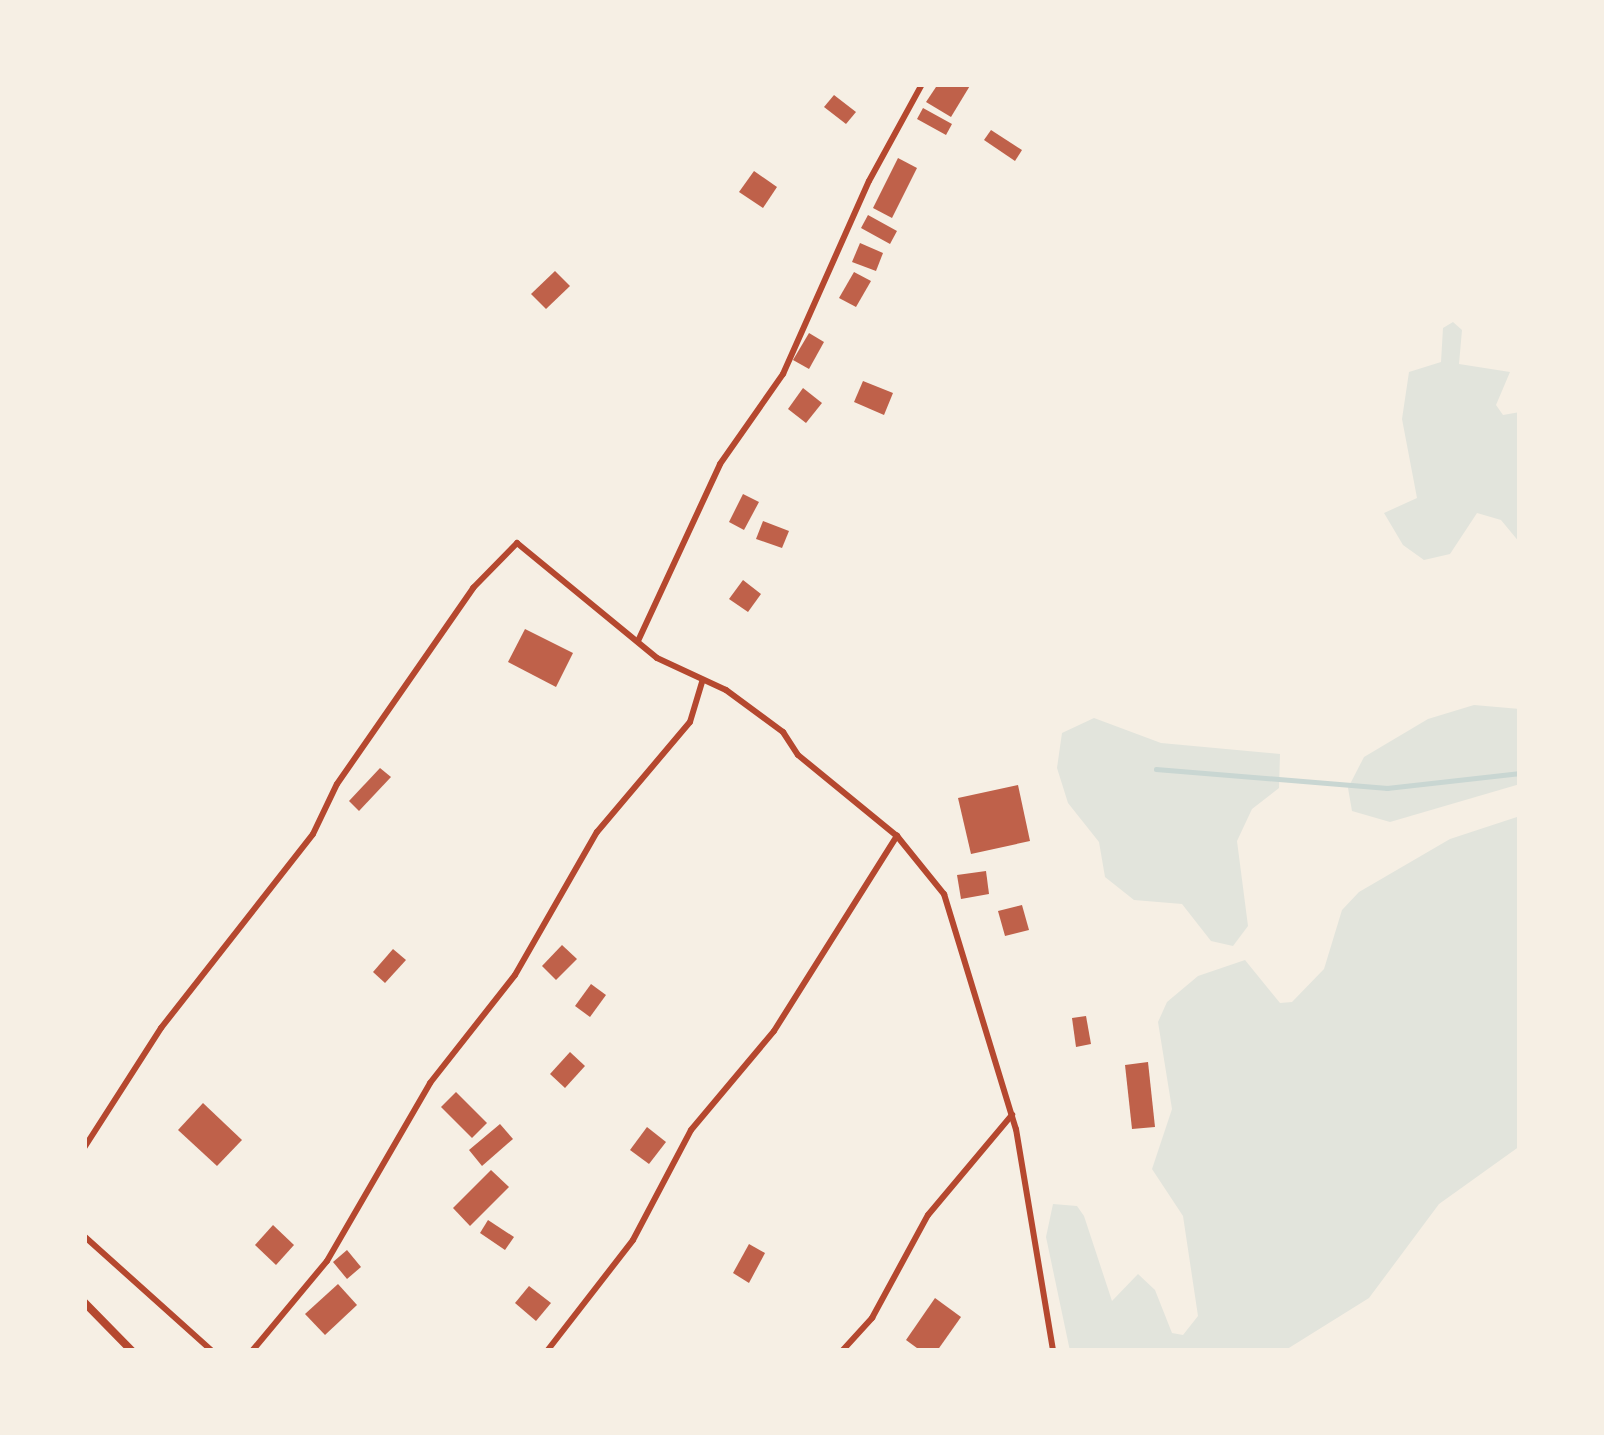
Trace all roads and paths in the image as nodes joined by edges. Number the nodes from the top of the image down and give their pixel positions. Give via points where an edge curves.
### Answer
1 (922, 84) edge
2 (638, 641) junction
3 (702, 682) junction
4 (897, 836) junction
5 (1012, 1115) junction
6 (84, 1148) edge
7 (84, 1236) edge
8 (84, 1302) edge
9 (132, 1351) edge
10 (212, 1351) edge
11 (252, 1351) edge
12 (547, 1351) edge
13 (842, 1351) edge
14 (1053, 1351) edge

1 - 2 street via 868,181 782,374 720,464
2 - 3 street
2 - 6 street via 517,544 508,551 337,784 313,834 278,872 246,929 160,1028
3 - 4 street via 759,712
3 - 11 street via 689,722 597,832 515,975 430,1083 327,1261
4 - 5 street via 951,905
4 - 12 street via 774,1031 692,1130 633,1240
5 - 13 street via 928,1215 872,1318
5 - 14 street
7 - 10 street
8 - 9 street

